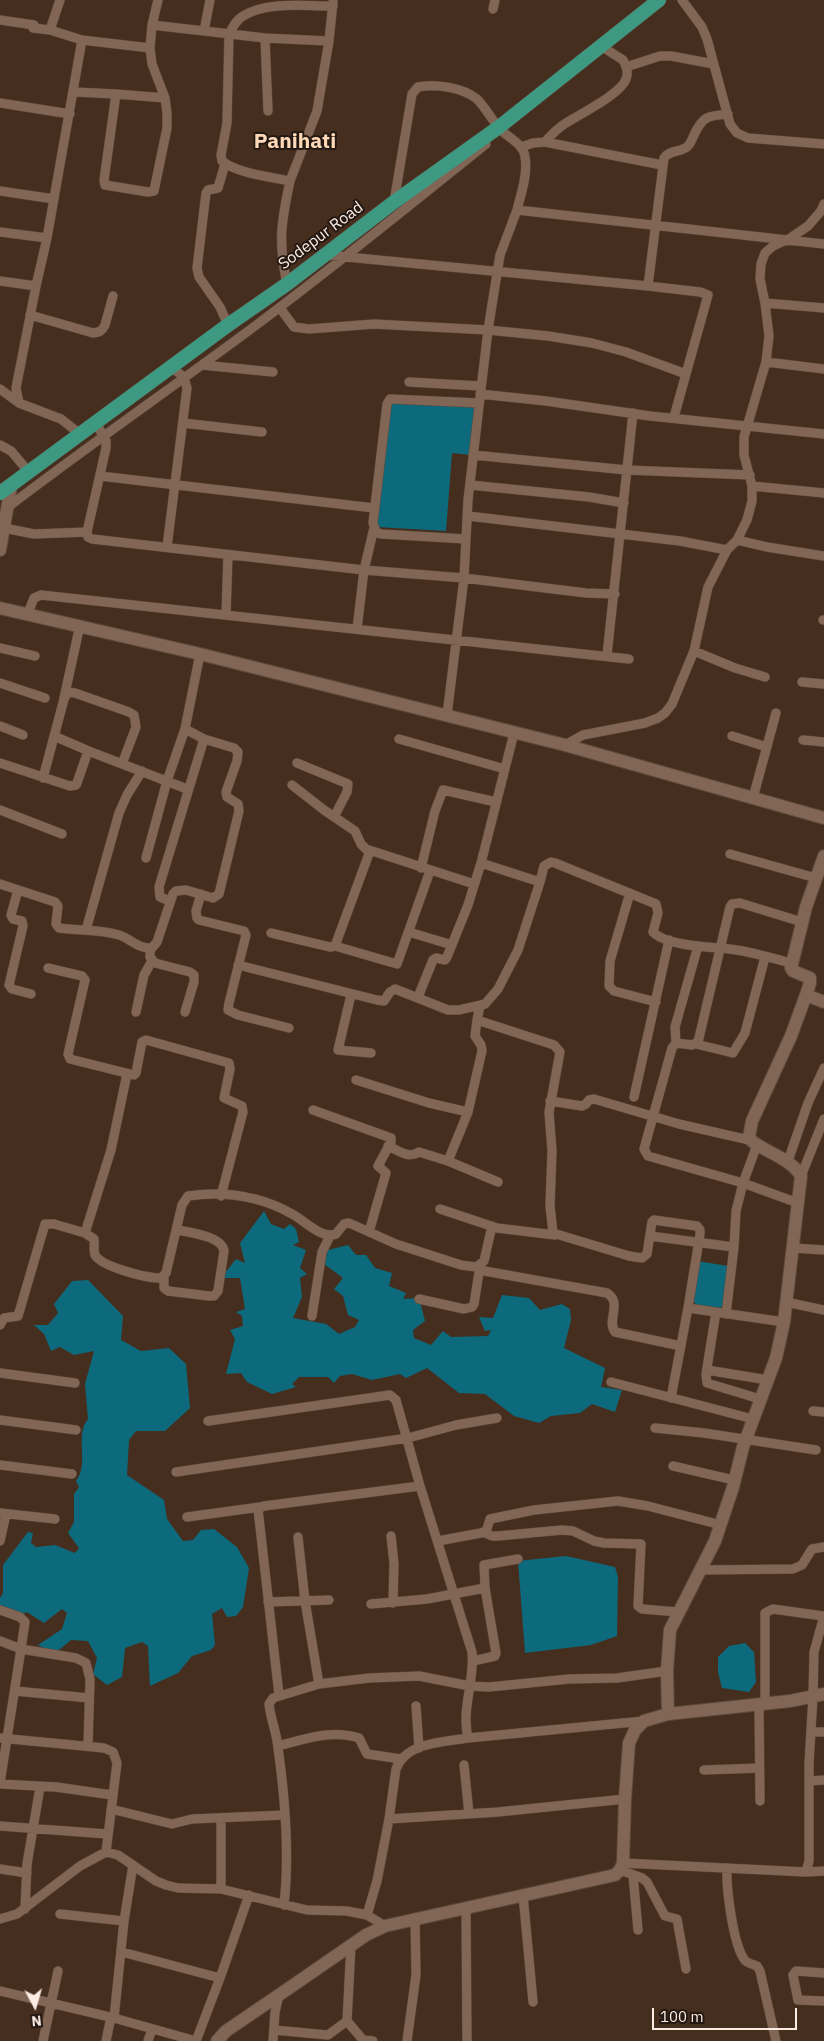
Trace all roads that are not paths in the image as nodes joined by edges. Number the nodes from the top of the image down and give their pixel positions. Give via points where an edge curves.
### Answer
1 (60, 0) edge
2 (158, 0) edge
3 (210, 0) edge
4 (659, 0) edge
5 (682, 0) edge
6 (333, 3) edge
7 (268, 4) edge
8 (0, 20) edge
9 (152, 25) junction
10 (50, 30) junction
11 (204, 31) junction
12 (229, 34) junction
13 (265, 38) junction
14 (82, 40) junction
15 (329, 41) junction
16 (601, 46) junction
17 (150, 48) junction
18 (714, 64) junction
19 (626, 67) junction
20 (74, 92) junction
21 (116, 94) junction
22 (165, 98) junction
23 (0, 103) edge
24 (268, 111) dead end
25 (70, 114) junction
26 (728, 114) junction
27 (500, 129) junction
28 (545, 142) junction
29 (824, 144) edge
30 (521, 148) junction
31 (225, 164) junction
32 (662, 165) junction
33 (290, 181) junction
34 (0, 191) edge
35 (54, 199) junction
36 (394, 202) junction
37 (824, 204) edge
38 (517, 210) junction
39 (655, 224) junction
40 (0, 232) edge
41 (47, 238) junction
42 (789, 239) junction
43 (824, 244) edge
44 (326, 255) junction
45 (346, 257) junction
46 (497, 271) junction
47 (0, 281) edge
48 (287, 284) junction
49 (36, 286) junction
50 (648, 286) junction
51 (113, 296) dead end
52 (765, 303) junction
53 (280, 308) junction
54 (824, 308) edge
55 (30, 315) junction
56 (228, 325) junction
57 (488, 330) junction
58 (766, 362) junction
59 (202, 365) junction
60 (170, 368) junction
61 (824, 369) edge
62 (273, 372) dead end
63 (686, 374) junction
64 (185, 378) junction
65 (409, 382) dead end
66 (0, 390) edge
67 (480, 394) junction
68 (19, 403) junction
69 (633, 413) junction
70 (674, 417) junction
71 (96, 422) junction
72 (183, 423) junction
73 (747, 426) junction
74 (262, 432) dead end
75 (80, 434) junction
76 (824, 434) edge
77 (103, 435) junction
78 (0, 445) edge
79 (473, 455) junction
80 (627, 470) junction
81 (29, 472) junction
82 (750, 475) junction
83 (100, 476) junction
84 (174, 485) junction
85 (470, 485) junction
86 (752, 486) junction
87 (6, 490) edge
88 (824, 493) edge
89 (624, 503) junction
90 (8, 507) junction
91 (374, 508) junction
92 (468, 516) junction
93 (4, 528) junction
94 (374, 528) junction
95 (87, 532) junction
96 (620, 534) junction
97 (466, 539) junction
98 (737, 540) junction
99 (167, 547) junction
100 (0, 550) edge
101 (727, 550) junction
102 (228, 555) junction
103 (824, 556) edge
104 (364, 570) junction
105 (464, 578) junction
106 (615, 594) junction
107 (0, 608) edge
108 (28, 614) junction
109 (226, 615) junction
110 (80, 626) junction
111 (357, 629) junction
112 (457, 640) junction
113 (0, 648) edge
114 (694, 651) junction
115 (200, 654) junction
116 (608, 655) junction
117 (34, 656) dead end
118 (629, 659) dead end
119 (766, 677) dead end
120 (802, 682) dead end
121 (0, 683) edge
122 (824, 684) edge
123 (45, 698) dead end
124 (64, 699) junction
125 (776, 713) dead end
126 (447, 715) junction
127 (0, 726) edge
128 (185, 729) junction
129 (514, 732) junction
130 (23, 734) dead end
131 (54, 736) junction
132 (732, 736) dead end
133 (204, 739) junction
134 (400, 739) dead end
135 (803, 740) dead end
136 (824, 742) edge
137 (565, 745) junction
138 (767, 747) junction
139 (91, 752) junction
140 (0, 763) edge
141 (297, 763) dead end
142 (122, 764) junction
143 (505, 769) junction
144 (142, 772) junction
145 (43, 778) junction
146 (167, 781) junction
147 (292, 785) dead end
148 (188, 789) junction
149 (753, 798) junction
150 (496, 802) junction
151 (0, 810) edge
152 (334, 817) junction
153 (824, 818) edge
154 (62, 834) dead end
155 (370, 851) junction
156 (730, 854) dead end
157 (824, 856) edge
158 (146, 858) dead end
159 (481, 863) junction
160 (425, 869) junction
161 (816, 878) junction
162 (540, 882) junction
163 (0, 884) edge
164 (474, 884) junction
165 (18, 890) junction
166 (630, 893) junction
167 (201, 894) junction
168 (170, 901) junction
169 (802, 922) junction
170 (86, 930) junction
171 (409, 932) junction
172 (271, 933) dead end
173 (669, 940) junction
174 (452, 945) junction
175 (335, 946) junction
176 (698, 946) junction
177 (150, 948) junction
178 (719, 949) junction
179 (765, 957) junction
180 (152, 961) junction
181 (791, 963) junction
182 (238, 965) junction
183 (48, 968) dead end
184 (31, 994) dead end
185 (351, 995) junction
186 (806, 995) junction
187 (418, 997) junction
188 (656, 1002) junction
189 (824, 1002) edge
190 (480, 1006) junction
191 (136, 1012) dead end
192 (185, 1012) dead end
193 (477, 1020) junction
194 (289, 1028) dead end
195 (676, 1043) junction
196 (696, 1044) junction
197 (371, 1053) dead end
198 (824, 1068) edge
199 (127, 1074) junction
200 (356, 1080) dead end
201 (634, 1097) dead end
202 (550, 1101) junction
203 (312, 1110) dead end
204 (468, 1112) junction
205 (654, 1117) junction
206 (824, 1119) edge
207 (753, 1143) junction
208 (388, 1146) junction
209 (448, 1161) junction
210 (788, 1161) junction
211 (801, 1176) junction
212 (498, 1182) dead end
213 (743, 1183) junction
214 (221, 1196) junction
215 (798, 1203) junction
216 (440, 1209) dead end
217 (492, 1226) junction
218 (178, 1230) junction
219 (369, 1232) junction
220 (85, 1233) junction
221 (555, 1235) junction
222 (330, 1236) junction
223 (650, 1236) junction
224 (699, 1242) junction
225 (734, 1247) junction
226 (793, 1248) junction
227 (824, 1250) edge
228 (480, 1268) junction
229 (164, 1276) junction
230 (419, 1300) dead end
231 (786, 1302) junction
232 (688, 1308) junction
233 (824, 1310) edge
234 (716, 1312) junction
235 (726, 1314) junction
236 (312, 1316) dead end
237 (784, 1322) junction
238 (0, 1325) edge
239 (681, 1346) junction
240 (707, 1370) junction
241 (0, 1374) edge
242 (768, 1380) junction
243 (611, 1382) dead end
244 (75, 1383) dead end
245 (671, 1398) junction
246 (760, 1399) junction
247 (813, 1411) dead end
248 (824, 1412) edge
249 (497, 1418) dead end
250 (753, 1418) junction
251 (0, 1420) edge
252 (208, 1421) dead end
253 (654, 1428) dead end
254 (76, 1430) dead end
255 (408, 1438) junction
256 (745, 1440) junction
257 (816, 1450) dead end
258 (0, 1465) edge
259 (673, 1466) dead end
260 (176, 1472) dead end
261 (72, 1474) dead end
262 (734, 1480) junction
263 (420, 1486) junction
264 (260, 1507) junction
265 (3, 1514) edge
266 (187, 1517) dead end
267 (55, 1519) dead end
268 (721, 1525) junction
269 (483, 1532) junction
270 (391, 1536) dead end
271 (298, 1537) dead end
272 (0, 1541) edge
273 (438, 1541) junction
274 (824, 1547) edge
275 (518, 1559) dead end
276 (700, 1570) junction
277 (485, 1588) junction
278 (456, 1594) junction
279 (329, 1600) dead end
280 (305, 1601) junction
281 (268, 1602) junction
282 (393, 1602) junction
283 (371, 1604) dead end
284 (0, 1610) edge
285 (678, 1612) junction
286 (823, 1616) edge
287 (0, 1641) edge
288 (21, 1649) junction
289 (473, 1661) junction
290 (667, 1671) junction
291 (319, 1684) junction
292 (470, 1686) junction
293 (14, 1691) junction
294 (279, 1695) junction
295 (819, 1695) edge
296 (89, 1698) junction
297 (762, 1704) junction
298 (416, 1706) dead end
299 (668, 1714) junction
300 (644, 1721) junction
301 (811, 1732) junction
302 (824, 1732) edge
303 (468, 1738) junction
304 (3, 1739) edge
305 (88, 1746) junction
306 (278, 1746) junction
307 (419, 1748) junction
308 (401, 1759) junction
309 (464, 1765) dead end
310 (759, 1768) junction
311 (704, 1770) dead end
312 (824, 1780) edge
313 (809, 1781) junction
314 (0, 1783) edge
315 (40, 1787) junction
316 (112, 1795) junction
317 (624, 1799) junction
318 (760, 1801) dead end
319 (111, 1809) junction
320 (469, 1814) junction
321 (285, 1815) junction
322 (221, 1818) junction
323 (389, 1819) junction
324 (0, 1826) edge
325 (34, 1828) junction
326 (107, 1834) junction
327 (106, 1852) junction
328 (132, 1865) junction
329 (622, 1866) junction
330 (727, 1868) junction
331 (0, 1869) edge
332 (824, 1871) edge
333 (806, 1872) junction
334 (27, 1873) junction
335 (634, 1875) junction
336 (221, 1889) junction
337 (248, 1895) junction
338 (523, 1895) junction
339 (284, 1905) junction
340 (466, 1908) junction
341 (25, 1909) junction
342 (60, 1914) dead end
343 (367, 1915) junction
344 (414, 1918) junction
345 (0, 1919) edge
346 (124, 1921) junction
347 (385, 1926) junction
348 (638, 1930) dead end
349 (351, 1945) junction
350 (122, 1952) junction
351 (686, 1969) dead end
352 (58, 1971) dead end
353 (824, 1973) edge
354 (220, 1978) junction
355 (0, 1991) edge
356 (278, 1995) junction
357 (824, 2001) edge
358 (533, 2002) dead end
359 (51, 2003) junction
360 (113, 2017) junction
361 (347, 2021) junction
362 (152, 2029) junction
363 (274, 2030) junction
364 (330, 2038) edge
365 (43, 2041) edge
366 (106, 2041) edge
367 (148, 2041) edge
368 (196, 2041) edge
369 (217, 2041) edge
370 (273, 2041) edge
371 (366, 2041) edge
372 (407, 2041) edge
373 (467, 2041) edge
374 (776, 2041) edge

1 - 10 street
2 - 9 street
3 - 11 street
4 - 16 main road, Sodepur Road
5 - 18 street via 702,28
6 - 7 street
6 - 15 street
7 - 12 street via 243,16
8 - 10 street
9 - 11 street
9 - 17 street
10 - 14 street
11 - 12 street
12 - 13 street
12 - 31 street via 228,123 221,155
13 - 15 street
13 - 24 street
14 - 17 street
14 - 20 street
15 - 33 street via 317,111
16 - 19 street via 618,55
16 - 27 main road, Sodepur Road
17 - 22 street via 152,64
18 - 19 street via 660,56
18 - 26 street
19 - 28 street via 622,86 556,130
20 - 21 street
20 - 25 street
21 - 22 street
21 - 22 street via 105,184 148,192 156,187 167,128
23 - 25 street
25 - 35 street
26 - 29 street via 730,124 742,136
26 - 32 street via 705,118 690,144 666,154
27 - 30 street
27 - 36 main road, Sodepur Road
27 - 36 street via 469,94 445,87 424,86 414,90
27 - 45 street
28 - 30 street
28 - 32 street
30 - 38 street via 525,157 525,174
31 - 33 street
31 - 56 street via 218,188 206,193 197,268 199,277
32 - 39 street
33 - 48 street via 280,236
34 - 35 street
35 - 41 street
36 - 44 main road, Sodepur Road
37 - 42 street via 808,226
38 - 39 street
38 - 46 street
39 - 42 street
39 - 50 street
40 - 41 street
41 - 49 street
42 - 43 street
42 - 52 street via 765,253 760,279
44 - 45 street
44 - 48 main road, Sodepur Road
45 - 46 street
45 - 53 street
46 - 50 street
46 - 57 street
47 - 49 street
48 - 56 main road, Sodepur Road
49 - 55 street
50 - 63 street via 708,295
51 - 55 street via 105,326 99,332
52 - 54 street
52 - 58 street via 769,336
53 - 57 street via 294,327 309,329 374,324
53 - 59 street
55 - 68 street via 16,388
56 - 60 main road, Sodepur Road
57 - 63 street via 592,343
57 - 67 street
58 - 61 street
58 - 73 street
59 - 62 street
59 - 64 street
60 - 64 street
60 - 71 main road, Sodepur Road
63 - 70 street
64 - 72 street
64 - 77 street
65 - 67 street
66 - 68 street
67 - 69 street
67 - 79 street
67 - 91 street via 390,398
68 - 75 street via 61,419
69 - 70 street
69 - 80 street
70 - 73 street
71 - 75 main road, Sodepur Road
71 - 77 street
72 - 74 street
72 - 84 street
73 - 76 street
73 - 82 street via 744,455
75 - 81 main road, Sodepur Road
77 - 83 street via 106,448
77 - 90 street
78 - 81 street via 11,451
79 - 80 street
79 - 85 street
80 - 82 street
80 - 89 street
81 - 87 main road, Sodepur Road
82 - 86 street
83 - 84 street
83 - 95 street
84 - 91 street
84 - 99 street
85 - 89 street
85 - 92 street
86 - 88 street
86 - 98 street via 750,510
87 - 90 street
89 - 96 street
90 - 93 street
91 - 94 street
92 - 96 street
92 - 97 street
93 - 95 street via 34,534
93 - 100 street
94 - 97 street via 381,534
94 - 104 street
95 - 99 street via 92,539
96 - 101 street
96 - 106 street
97 - 105 street
98 - 101 street
98 - 103 street
99 - 102 street
101 - 114 street via 708,588
102 - 104 street
102 - 109 street
104 - 105 street
104 - 111 street
105 - 106 street
105 - 112 street
106 - 116 street
107 - 108 street
108 - 109 street via 34,598 41,595
108 - 110 street
109 - 111 street
110 - 115 street
110 - 124 street
111 - 112 street
112 - 116 street
112 - 126 street
113 - 117 street
114 - 119 street
114 - 137 street via 672,704 665,713 645,723 584,735
115 - 126 street
115 - 128 street
116 - 118 street
120 - 122 street
121 - 123 street
124 - 131 street
124 - 142 street via 68,692 75,692 134,716 136,727
125 - 138 street
126 - 129 street
127 - 130 street
128 - 133 street
128 - 146 street
129 - 137 street
129 - 143 street
131 - 139 street
131 - 145 street
132 - 138 street
133 - 148 street
133 - 167 street via 238,752 226,792 227,797 239,807 219,894 213,898
134 - 143 street
135 - 136 street
137 - 149 street
138 - 149 street
139 - 142 street
139 - 145 street via 87,754 76,785 67,786
140 - 145 street
141 - 152 street via 348,784
142 - 144 street
143 - 150 street
144 - 146 street
144 - 170 street via 119,813
146 - 148 street
146 - 158 street
147 - 152 street
148 - 168 street via 158,892 160,897
149 - 153 street
150 - 159 street
150 - 160 street via 444,790 435,811
151 - 154 street
152 - 155 street via 355,831 363,847
155 - 160 street
155 - 175 street
156 - 161 street
157 - 161 street
159 - 162 street
159 - 164 street
160 - 164 street
160 - 171 street
161 - 169 street
162 - 166 street via 544,866 551,862
162 - 190 street via 518,950 495,994
163 - 165 street
164 - 174 street
165 - 170 street via 55,902 59,928
165 - 184 street via 11,915 13,919 22,921 23,926 9,985 12,989
166 - 173 street via 656,904 658,914 653,932
166 - 188 street via 611,956 609,986 614,991
167 - 168 street via 180,890
167 - 182 street via 197,918 245,933
168 - 177 street via 157,942
169 - 178 street via 736,903 730,907
169 - 181 street
170 - 177 street via 119,935
171 - 174 street
171 - 175 street via 395,965
172 - 175 street via 330,948
173 - 176 street
173 - 188 street
174 - 187 street via 446,959 433,960
176 - 178 street
176 - 195 street via 675,1027
177 - 180 street
178 - 179 street
178 - 196 street
179 - 181 street
179 - 196 street via 745,1033 733,1053
180 - 191 street via 144,975
180 - 192 street via 194,975
181 - 186 street via 793,972 810,978
182 - 185 street
182 - 194 street via 228,1010 238,1016
183 - 199 street via 82,976 85,980 68,1057
185 - 187 street via 384,1000 395,989
185 - 197 street via 338,1050
186 - 189 street
186 - 207 street via 752,1121
187 - 190 street via 454,1011
188 - 201 street
190 - 193 street
193 - 202 street via 558,1048 560,1057
193 - 204 street via 475,1036 482,1050
195 - 196 street
195 - 205 street
198 - 210 street
199 - 214 street via 136,1074 142,1042 146,1040 229,1063 224,1098 242,1106 243,1112
199 - 220 street via 111,1150
200 - 204 street
202 - 205 street via 582,1106 594,1099
202 - 221 street via 550,1206 551,1229
203 - 208 street via 390,1137
204 - 209 street
205 - 207 street
205 - 213 street via 644,1149 648,1156
206 - 211 street
207 - 210 street
207 - 213 street
208 - 209 street via 413,1156 419,1152
208 - 219 street via 378,1166 386,1173
209 - 212 street
210 - 211 street
211 - 215 street
213 - 215 street
213 - 225 street via 736,1212
214 - 218 street via 188,1196 182,1206
214 - 222 street via 246,1196 264,1201
215 - 226 street
216 - 217 street
217 - 221 street
217 - 228 street
218 - 229 street
218 - 229 street via 218,1240 224,1245 218,1291 209,1296 168,1291 164,1288
219 - 222 street via 346,1223
219 - 228 street via 396,1244
220 - 229 street via 94,1239 98,1257 120,1270 150,1278
220 - 238 street via 45,1224 19,1312 14,1317 4,1318
221 - 223 street via 642,1258 647,1254
222 - 236 street via 322,1252
223 - 224 street
223 - 224 street via 652,1222 658,1220 697,1226
224 - 225 street
224 - 232 street
225 - 235 street
226 - 227 street
226 - 231 street
228 - 230 street via 472,1307 464,1309
228 - 239 street via 607,1293 614,1301 612,1324 615,1332
231 - 233 street
231 - 237 street
232 - 234 street
232 - 239 street
234 - 235 street
234 - 240 street
235 - 237 street
237 - 242 street
239 - 245 street
240 - 242 street
240 - 246 street via 706,1380 710,1385
241 - 244 street
242 - 246 street
243 - 245 street
245 - 250 street
246 - 250 street
247 - 248 street
249 - 255 street
250 - 256 street
251 - 254 street
252 - 255 street via 390,1395 396,1400
253 - 256 street
255 - 260 street
255 - 263 street
256 - 257 street
256 - 262 street
258 - 261 street
259 - 262 street
262 - 268 street
263 - 264 street
263 - 273 street
264 - 266 street
264 - 281 street via 257,1512
265 - 267 street
265 - 272 street
268 - 269 street via 618,1501 498,1516 490,1519 488,1530
268 - 276 street
269 - 273 street
269 - 285 street via 498,1536 562,1530 573,1531 604,1544 641,1544 638,1606 642,1610
270 - 282 street
271 - 280 street
273 - 278 street
274 - 276 street via 812,1550 802,1566 793,1569
275 - 277 street via 484,1565
276 - 285 street
277 - 278 street
277 - 289 street via 496,1653 491,1658
278 - 282 street
278 - 289 street
279 - 280 street
280 - 281 street
280 - 291 street
281 - 294 street
282 - 283 street
284 - 288 street via 20,1616 25,1622
285 - 290 street via 670,1630
286 - 295 street via 814,1652
286 - 297 street via 773,1609 765,1613
287 - 288 street
288 - 293 street
288 - 296 street via 76,1658 86,1663
289 - 292 street
290 - 292 street via 617,1678 569,1678 495,1687
290 - 299 street
291 - 292 street via 419,1676
291 - 294 street
292 - 303 street via 464,1717
293 - 296 street
293 - 304 street
294 - 306 street via 269,1704
295 - 297 street
295 - 301 street
296 - 305 street
297 - 299 street
297 - 310 street
298 - 307 street
299 - 300 street
300 - 303 street
300 - 317 street via 629,1743
301 - 302 street
301 - 313 street
303 - 307 street
304 - 305 street
304 - 314 street
305 - 316 street via 109,1749 116,1757
306 - 308 street via 337,1733 359,1738 367,1754
306 - 321 street
307 - 308 street via 409,1751
308 - 323 street via 396,1769
309 - 320 street
310 - 311 street
310 - 318 street
312 - 313 street
313 - 333 street via 809,1861
314 - 315 street
315 - 316 street
315 - 325 street
316 - 319 street
317 - 320 street
317 - 329 street
319 - 322 street via 172,1824 192,1819
319 - 326 street
320 - 323 street
321 - 322 street
321 - 339 street via 288,1856
322 - 336 street
323 - 343 street
324 - 325 street
325 - 326 street
325 - 334 street
326 - 327 street
327 - 328 street via 118,1855
327 - 341 street via 74,1870
328 - 336 street via 166,1885
328 - 346 street
329 - 330 street
329 - 335 street
329 - 338 street via 614,1875
330 - 333 street
330 - 374 street via 728,1903 741,1951 744,1959 758,1966 760,1971
331 - 334 street
332 - 333 street
334 - 341 street
335 - 348 street
335 - 351 street via 646,1882 665,1916 678,1919
336 - 337 street
337 - 339 street
337 - 354 street
338 - 340 street
338 - 358 street
339 - 343 street
340 - 344 street
340 - 373 street
341 - 345 street
342 - 346 street
343 - 347 street
344 - 347 street
344 - 372 street via 416,1975
346 - 350 street
347 - 349 street
349 - 356 street
349 - 361 street
350 - 354 street
350 - 360 street
352 - 359 street
353 - 357 street via 796,1971 793,1974 798,2000
354 - 368 street
355 - 359 street
356 - 363 street
356 - 369 street via 226,2031
359 - 360 street
359 - 365 street
360 - 362 street
360 - 366 street
361 - 364 street
361 - 371 street
362 - 367 street
362 - 368 street
363 - 364 street
363 - 370 street

